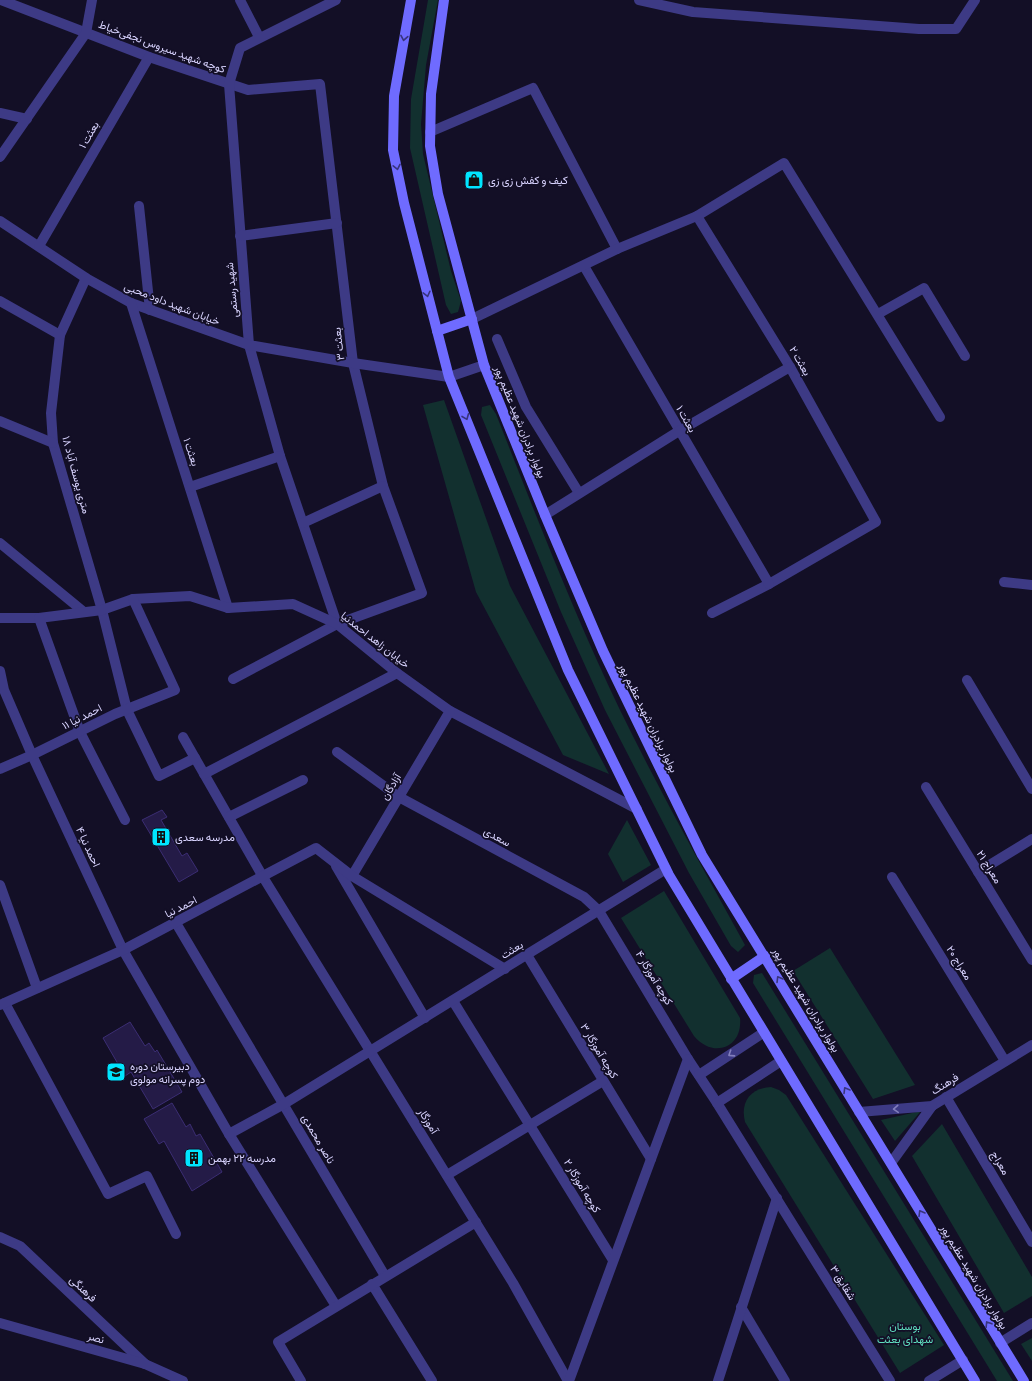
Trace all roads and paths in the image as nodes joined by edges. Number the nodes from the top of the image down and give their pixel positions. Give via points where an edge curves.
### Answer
1 (1, 0) edge
2 (92, 0) edge
3 (240, 0) edge
4 (336, 0) edge
5 (411, 0) edge
6 (444, 0) edge
7 (976, 0) edge
8 (643, 1) edge
9 (86, 33) junction
10 (259, 37) junction
11 (149, 57) junction
12 (229, 84) junction
13 (320, 84) joint
14 (0, 113) edge
15 (27, 119) junction
16 (430, 132) junction
17 (0, 157) edge
18 (139, 206) dead end
19 (698, 216) junction
20 (0, 221) edge
21 (336, 223) junction
22 (240, 236) junction
23 (39, 246) junction
24 (617, 249) junction
25 (584, 266) junction
26 (86, 278) junction
27 (0, 301) edge
28 (131, 303) junction
29 (150, 310) junction
30 (878, 314) junction
31 (472, 319) junction
32 (437, 331) junction
33 (60, 335) junction
34 (498, 339) dead end
35 (249, 345) junction
36 (965, 356) dead end
37 (353, 363) junction
38 (484, 365) junction
39 (790, 367) junction
40 (449, 377) junction
41 (940, 418) dead end
42 (0, 421) edge
43 (679, 431) junction
44 (53, 443) junction
45 (280, 456) junction
46 (383, 486) junction
47 (190, 487) junction
48 (579, 493) junction
49 (545, 515) junction
50 (302, 523) junction
51 (0, 543) edge
52 (1004, 582) dead end
53 (769, 584) junction
54 (1032, 585) edge
55 (133, 599) junction
56 (228, 608) junction
57 (102, 610) junction
58 (84, 612) junction
59 (712, 613) dead end
60 (0, 618) edge
61 (39, 618) junction
62 (337, 624) junction
63 (0, 671) edge
64 (397, 673) junction
65 (233, 679) dead end
66 (967, 680) dead end
67 (127, 710) junction
68 (450, 711) junction
69 (80, 732) junction
70 (182, 737) dead end
71 (337, 752) dead end
72 (32, 755) junction
73 (194, 758) junction
74 (0, 769) edge
75 (204, 774) junction
76 (302, 780) dead end
77 (926, 787) dead end
78 (1032, 789) edge
79 (399, 797) junction
80 (637, 809) junction
81 (229, 817) junction
82 (125, 820) dead end
83 (1032, 839) edge
84 (333, 861) junction
85 (666, 869) junction
86 (978, 872) junction
87 (352, 876) junction
88 (263, 877) junction
89 (892, 877) dead end
90 (0, 885) edge
91 (599, 910) junction
92 (176, 923) junction
93 (123, 950) junction
94 (526, 955) junction
95 (765, 956) junction
96 (1032, 960) edge
97 (505, 969) junction
98 (730, 979) junction
99 (37, 988) junction
100 (453, 1001) junction
101 (3, 1004) edge
102 (425, 1018) junction
103 (764, 1033) junction
104 (1032, 1045) edge
105 (371, 1052) junction
106 (688, 1059) junction
107 (781, 1061) junction
108 (1005, 1061) junction
109 (699, 1075) junction
110 (603, 1081) junction
111 (946, 1098) junction
112 (718, 1103) junction
113 (284, 1104) junction
114 (932, 1106) junction
115 (860, 1112) junction
116 (530, 1124) junction
117 (229, 1134) junction
118 (651, 1159) junction
119 (891, 1163) junction
120 (446, 1174) junction
121 (776, 1198) junction
122 (476, 1222) junction
123 (176, 1234) dead end
124 (0, 1237) edge
125 (1032, 1242) edge
126 (613, 1260) junction
127 (385, 1276) junction
128 (372, 1284) junction
129 (336, 1306) junction
130 (741, 1307) junction
131 (0, 1323) edge
132 (1032, 1323) edge
133 (1000, 1343) junction
134 (962, 1360) junction
135 (145, 1364) junction
136 (183, 1381) edge
137 (301, 1381) edge
138 (432, 1381) edge
139 (568, 1381) edge
140 (718, 1381) edge
141 (785, 1381) edge
142 (890, 1381) edge
143 (928, 1381) edge
144 (975, 1381) edge
145 (1024, 1381) edge

1 - 9 street, کوچه شهید سیروس نجفی‌خیاط
2 - 9 street
3 - 10 street
4 - 10 street, شهید رستمی
5 -> 32 main road via 394,96 393,150
6 - 16 main road, بولوار برادران شهید عظیم‌ پور via 431,94
7 - 8 street via 956,28 919,29 693,12
9 - 11 street, کوچه شهید سیروس نجفی‌خیاط
9 - 15 street
10 - 12 street, شهید رستمی via 240,48
11 - 12 street, کوچه شهید سیروس نجفی‌خیاط
11 - 23 street, بعثت ۱
12 - 13 street, کوچه شهید سیروس نجفی‌خیاط via 248,90
12 - 22 street, شهید رستمی
13 - 21 street, بعثت ۳
14 - 15 street
15 - 17 street
16 - 24 street via 533,88
16 - 31 main road, بولوار برادران شهید عظیم‌ پور via 438,194
18 - 29 street
19 - 24 street
19 - 30 street via 784,163
19 - 39 street, بعثت ۲
20 - 23 street, خیابان شهید داود محبی
21 - 22 street
21 - 37 street, بعثت ۳
22 - 35 street, شهید رستمی
23 - 26 street, خیابان شهید داود محبی
24 - 25 street
25 - 31 street
25 - 43 street, بعثت ۱
26 - 28 street, خیابان شهید داود محبی
26 - 33 street, ۱۸ متری یوسف آباد
27 - 33 street
28 - 29 street, خیابان شهید داود محبی
28 - 47 street, بعثت ۱
29 - 35 street, خیابان شهید داود محبی
30 - 36 street via 924,288
30 - 41 street
31 - 32 main road
31 - 38 main road, بولوار برادران شهید عظیم‌ پور
32 - 40 main road
33 - 44 street, ۱۸ متری یوسف آباد via 51,413
34 - 48 street via 526,407
35 - 37 street, خیابان شهید داود محبی
35 - 45 street, شهید رستمی
37 - 40 street, خیابان شهید داود محبی
37 - 46 street, بعثت ۳
38 - 40 street
38 - 49 main road, بولوار برادران شهید عظیم‌ پور
39 - 43 street
39 - 53 street, بعثت ۲ via 876,522
40 -> 80 main road via 568,670
42 - 44 street
43 - 48 street
43 - 53 street, بعثت ۱
44 - 57 street, ۱۸ متری یوسف آباد
45 - 47 street
45 - 50 street, شهید رستمی
46 - 50 street
46 - 62 street, بعثت ۳ via 422,593
47 - 56 street, بعثت ۱
48 - 49 street
49 - 95 main road, بولوار برادران شهید عظیم‌ پور via 603,651 698,848
50 - 62 street, شهید رستمی
51 - 58 street
52 - 54 street
53 - 59 street
55 - 56 street, خیابان زاهد احمدنیا via 190,596
55 - 57 street, خیابان زاهد احمدنیا
55 - 67 street, احمد نیا ۱۱ via 176,690
56 - 62 street, خیابان زاهد احمدنیا via 293,604
57 - 58 street, خیابان زاهد احمدنیا
57 - 67 street, ۱۸ متری یوسف آباد
58 - 61 street, خیابان زاهد احمدنیا
60 - 61 street, خیابان زاهد احمدنیا
61 - 69 street
62 - 64 street, خیابان زاهد احمدنیا
62 - 65 street
63 - 72 street, احمد نیا ۴ via 4,690
64 - 68 street, خیابان زاهد احمدنیا
64 - 75 street
66 - 78 street
67 - 69 street, احمد نیا ۱۱
67 - 73 street, ۱۸ متری یوسف آباد via 159,776
68 - 79 street, آزادگان
68 - 80 street, خیابان زاهد احمدنیا
69 - 72 street, احمد نیا ۱۱
69 - 82 street
70 - 73 street
71 - 79 street, سعدی
72 - 74 street, احمد نیا ۱۱
72 - 93 street, احمد نیا ۴
73 - 75 street
75 - 81 street
76 - 81 street
77 - 86 street, معراج ۲۱
79 - 87 street, آزادگان
79 - 91 street, سعدی via 584,897
80 - 85 main road
81 - 88 street
83 - 86 street
84 - 87 street
84 - 88 street, احمد نیا via 316,848
84 - 102 street
85 - 91 street, بعثت
85 - 98 main road
86 - 96 street, معراج ۲۱
87 - 97 street
88 - 92 street, احمد نیا
88 - 105 street, آموزگار
89 - 108 street, معراج ۲۰
90 - 99 street
91 - 94 street, بعثت
91 - 106 street, کوچه آموزگار ۴
92 - 93 street, احمد نیا
92 - 113 street, ناصر محمدی
93 - 99 street, احمد نیا
93 - 117 street, احمد نیا ۴
94 - 97 street, بعثت
94 - 110 street, کوچه آموزگار ۳
95 - 98 main road
115 -> 95 main road, بولوار برادران شهید عظیم‌ پور
97 - 100 street, بعثت
98 - 103 main road
99 - 101 street, احمد نیا
100 - 102 street, بعثت
100 - 116 street, کوچه آموزگار ۲
101 - 123 street via 108,1194 147,1176
102 - 105 street, بعثت
103 - 107 main road
103 -> 109 street
104 - 108 street, فرهنگ
105 - 113 street, بعثت
105 - 120 street, آموزگار
106 - 109 street, کوچه آموزگار ۴
106 - 118 street, آموزگار
107 - 112 street
107 - 134 main road
108 - 111 street, فرهنگ
109 - 112 street, کوچه آموزگار ۴
110 - 116 street
110 - 118 street, کوچه آموزگار ۳
111 - 114 street, فرهنگ
111 - 125 street, معراج
112 - 121 street, شقایق ۳
113 - 117 street, بعثت
113 - 127 street, ناصر محمدی
114 -> 115 street, فرهنگ
114 - 119 street
115 - 119 main road, بولوار برادران شهید عظیم‌ پور
116 - 120 street
116 - 126 street, کوچه آموزگار ۲
117 - 129 street, احمد نیا ۴
118 - 126 street, آموزگار
133 -> 119 main road, بولوار برادران شهید عظیم‌ پور
120 - 122 street, آموزگار
121 - 130 street
121 - 142 street, شقایق ۳
122 - 127 street
122 - 139 street, آموزگار
124 - 135 street, فرهنگی via 20,1246
126 - 139 street, آموزگار
127 - 128 street
128 - 129 street
128 - 138 street
129 - 137 street via 278,1342
130 - 140 street
130 - 141 street
131 - 135 street, نصر
132 - 133 street
133 - 145 main road, بولوار برادران شهید عظیم‌ پور
134 - 143 street
134 - 144 main road
135 - 136 street, نصر

